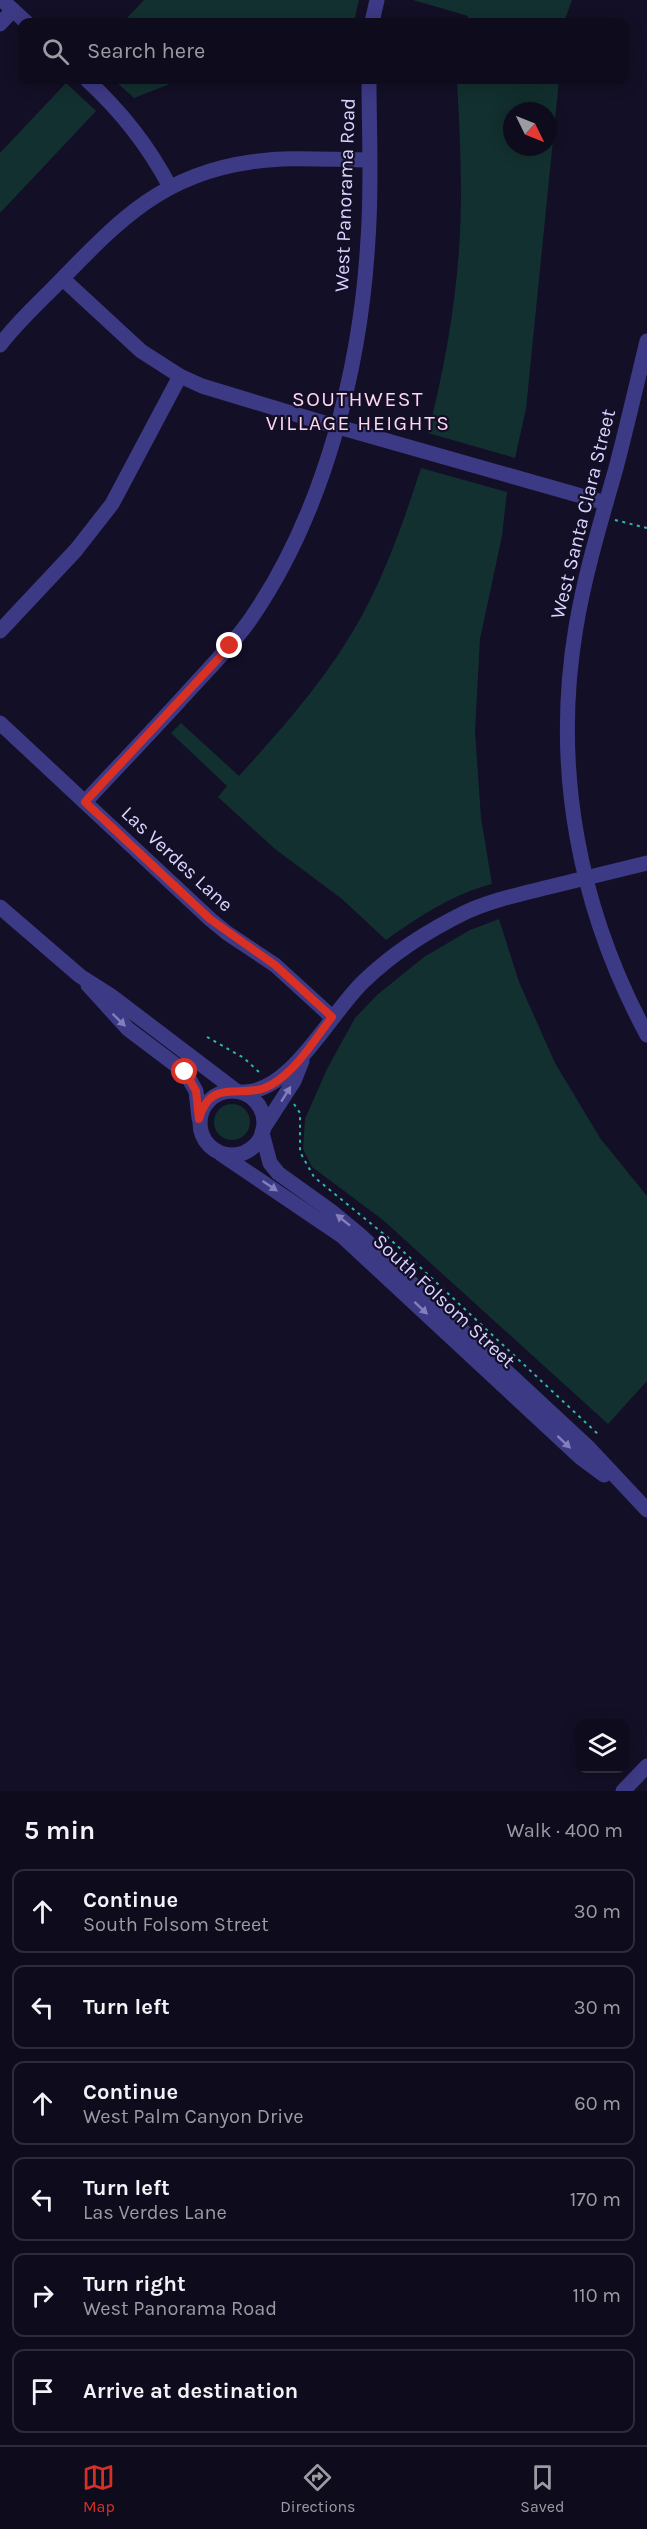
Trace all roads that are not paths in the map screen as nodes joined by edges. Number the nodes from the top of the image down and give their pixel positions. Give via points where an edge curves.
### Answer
1 (377, 0) edge
2 (8, 5) edge
3 (22, 18) edge
4 (373, 18) edge
5 (0, 24) edge
6 (91, 84) edge
7 (369, 84) edge
8 (369, 160) junction
9 (170, 187) junction
10 (63, 279) junction
11 (647, 340) edge
12 (0, 345) edge
13 (180, 376) junction
14 (336, 426) junction
15 (604, 509) junction
16 (0, 631) edge
17 (0, 723) edge
18 (85, 802) junction
19 (647, 862) edge
20 (584, 878) junction
21 (0, 907) edge
22 (80, 976) junction
23 (332, 1017) junction
24 (647, 1035) edge
25 (304, 1055) junction
26 (239, 1091) junction
27 (199, 1119) junction
28 (263, 1131) junction
29 (221, 1154) junction
30 (628, 1492) junction
31 (647, 1510) edge
32 (647, 1766) edge
33 (623, 1791) edge

1 - 4 street
2 - 3 street
2 - 5 street
6 - 9 street via 131,124
7 - 8 street, West Panorama Road
8 - 9 street via 249,162
8 - 14 street, West Panorama Road via 369,238 362,304
9 - 10 street via 120,221
10 - 12 street
10 - 13 street via 122,336
11 - 15 street, West Santa Clara Street
13 - 14 street via 222,393
13 - 16 street via 112,504 76,550
14 - 15 street
14 - 18 street, West Panorama Road via 309,510 281,569 251,618 230,646
15 - 20 street, West Santa Clara Street via 576,626 568,701 569,772
17 - 18 street, Las Verdes Lane
18 - 23 street, Las Verdes Lane via 210,919 275,965
19 - 20 street
20 - 23 street via 510,896 427,933 363,982
20 - 24 street, West Santa Clara Street via 608,951
21 - 22 street
22 - 26 street
22 -> 27 street via 128,1029 185,1072 196,1091
23 - 25 street
25 - 26 street via 272,1085 252,1092
28 -> 25 street via 294,1081
26 - 27 street via 216,1094 202,1109
26 - 28 street via 258,1103
27 - 29 street via 204,1140
28 - 29 street via 250,1149 241,1154
30 -> 28 street, South Folsom Street via 589,1448 360,1235 278,1173 268,1157
29 -> 30 street, South Folsom Street via 342,1236 581,1458
30 - 31 street, South Folsom Street
32 - 33 street

